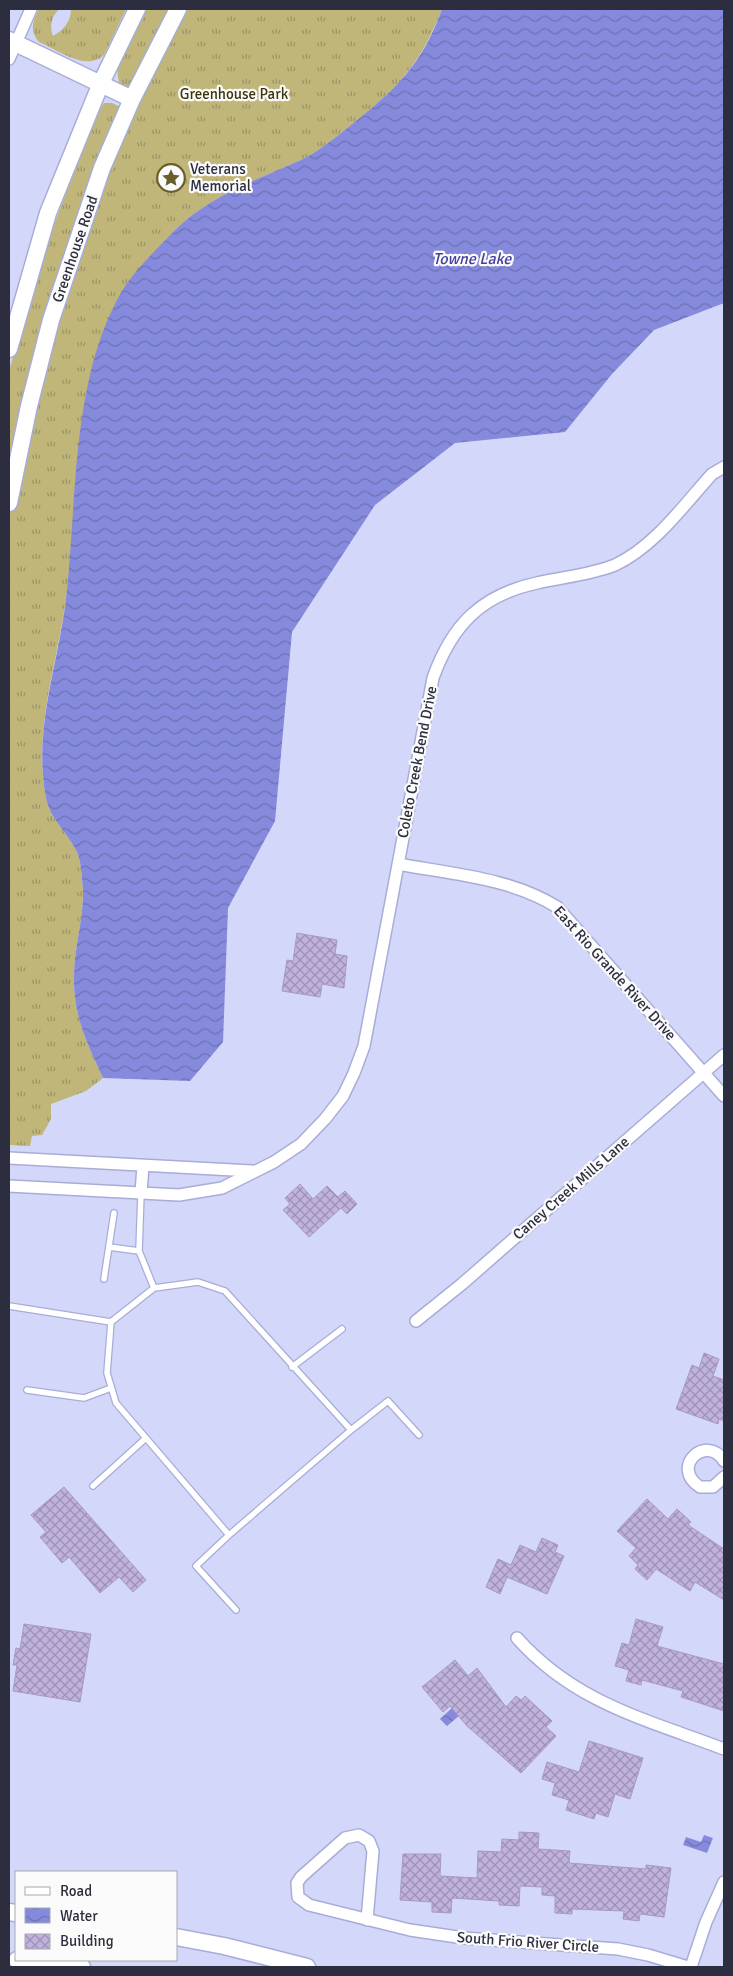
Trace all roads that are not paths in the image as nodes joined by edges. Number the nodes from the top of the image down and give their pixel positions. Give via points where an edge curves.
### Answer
1 (32, 9) edge
2 (137, 9) edge
3 (178, 9) edge
4 (12, 42) edge
5 (9, 59) edge
6 (101, 83) junction
7 (132, 99) junction
8 (9, 350) edge
9 (724, 467) edge
10 (9, 503) edge
11 (398, 864) junction
12 (724, 1055) edge
13 (704, 1073) junction
14 (724, 1096) edge
15 (9, 1158) edge
16 (143, 1166) junction
17 (252, 1171) junction
18 (9, 1186) edge
19 (141, 1193) junction
20 (114, 1213) dead end
21 (109, 1247) junction
22 (139, 1251) junction
23 (104, 1279) dead end
24 (154, 1288) junction
25 (9, 1306) edge
26 (416, 1321) dead end
27 (110, 1322) junction
28 (342, 1329) dead end
29 (292, 1367) junction
30 (111, 1388) junction
31 (27, 1390) dead end
32 (351, 1430) junction
33 (419, 1435) dead end
34 (146, 1438) junction
35 (724, 1460) edge
36 (722, 1484) edge
37 (93, 1486) dead end
38 (229, 1535) junction
39 (236, 1610) dead end
40 (516, 1638) dead end
41 (724, 1749) edge
42 (724, 1882) edge
43 (367, 1920) junction
44 (178, 1937) edge
45 (26, 1961) edge
46 (82, 1967) edge
47 (307, 1967) edge
48 (690, 1967) edge

1 - 4 street
2 - 6 main road
3 - 7 main road, Greenhouse Road
4 - 5 street
4 - 6 main road
6 - 7 main road
6 - 8 main road via 48,212
7 - 10 main road, Greenhouse Road via 102,168 52,320 29,406
9 - 11 street, Coleto Creek Bend Drive via 712,474 645,546 616,564 589,574 508,591 480,606 458,628 443,651 433,678
11 - 13 street, East Rio Grande River Drive via 509,885 537,894 557,906
11 - 17 street, Coleto Creek Bend Drive via 364,1046 354,1073 343,1096 301,1144 274,1162
12 - 13 street, Caney Creek Mills Lane
13 - 14 street, East Rio Grande River Drive
13 - 26 street, Caney Creek Mills Lane
15 - 16 street, Coleto Creek Bend Drive
16 - 17 street, Coleto Creek Bend Drive
16 - 19 street
17 - 19 street, Coleto Creek Bend Drive via 222,1188 179,1195
18 - 19 street, Coleto Creek Bend Drive
19 - 22 lane
20 - 21 lane
21 - 22 lane
21 - 23 lane
22 - 24 lane
24 - 27 lane
24 - 29 lane via 198,1282 225,1291
25 - 27 lane
27 - 30 lane via 107,1373
28 - 29 lane
29 - 32 lane
30 - 31 lane via 84,1398
30 - 34 lane via 116,1402
32 - 33 lane via 388,1401
32 - 38 lane
34 - 37 lane
34 - 38 lane
35 - 36 street via 717,1453 705,1450 694,1455 688,1466 690,1478 700,1487
38 - 39 lane via 196,1566
40 - 41 street via 546,1668 587,1695
42 - 48 street
43 - 43 street, South Frio River Circle via 372,1851 369,1841 359,1835 346,1838 301,1877 297,1883 298,1897 309,1905
43 - 48 street, South Frio River Circle via 444,1936 618,1949
44 - 47 main road
45 - 46 main road

